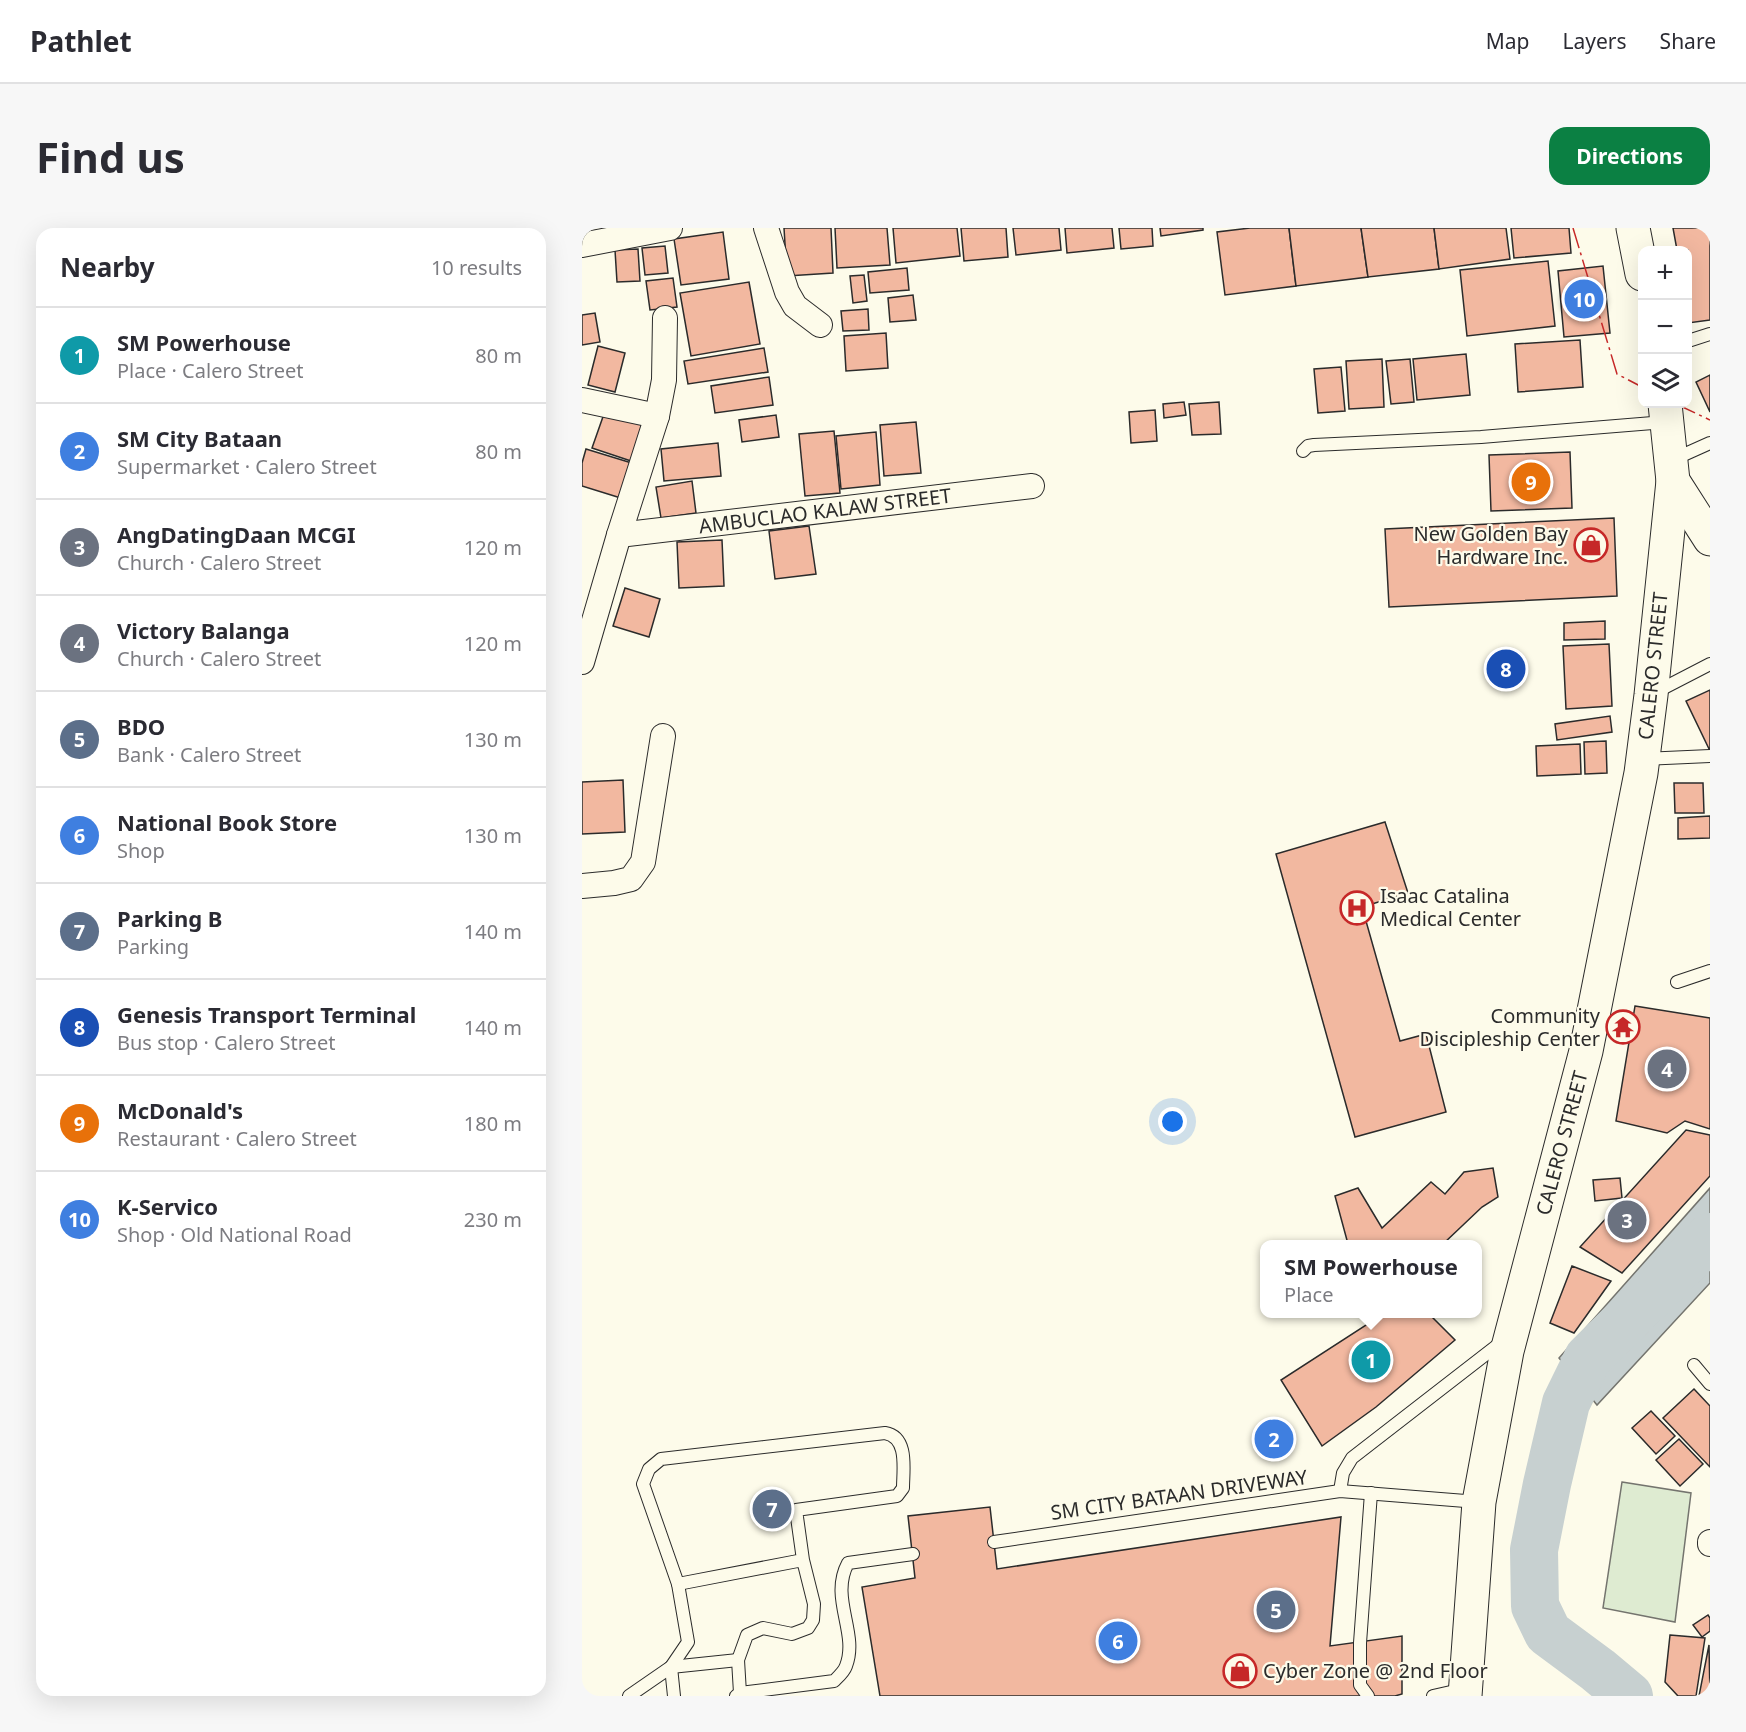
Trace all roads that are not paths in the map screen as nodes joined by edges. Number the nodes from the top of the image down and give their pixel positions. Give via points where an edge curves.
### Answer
1 (670, 228) edge
2 (766, 228) edge
3 (1633, 228) edge
4 (582, 245) edge
5 (1638, 254) edge
6 (665, 318) dead end
7 (820, 325) dead end
8 (1710, 334) edge
9 (1692, 339) edge
10 (582, 400) edge
11 (1666, 413) edge
12 (657, 416) junction
13 (1710, 443) edge
14 (1303, 451) dead end
15 (1672, 471) junction
16 (1032, 486) dead end
17 (619, 535) junction
18 (1710, 539) edge
19 (582, 662) edge
20 (1710, 664) edge
21 (1651, 695) junction
22 (663, 736) dead end
23 (1710, 756) edge
24 (1642, 759) junction
25 (582, 886) edge
26 (1710, 970) edge
27 (1677, 982) dead end
28 (1512, 1334) junction
29 (1694, 1365) dead end
30 (1710, 1384) edge
31 (1340, 1491) junction
32 (1371, 1493) junction
33 (1479, 1502) junction
34 (994, 1542) dead end
35 (913, 1554) dead end
36 (803, 1560) junction
37 (678, 1584) junction
38 (738, 1660) junction
39 (671, 1667) junction
40 (1465, 1692) edge
41 (738, 1695) edge
42 (629, 1696) edge
43 (674, 1696) edge
44 (1368, 1696) edge
45 (1433, 1696) edge

1 - 4 street
2 - 7 street via 787,292 795,306
3 - 5 main road
6 - 12 street via 664,380
8 - 9 lane
10 - 12 street
11 - 14 lane via 1481,437 1314,445
11 - 15 main road, CALERO STREET
12 - 17 street
13 - 15 lane
15 - 18 main road
15 - 21 main road, CALERO STREET
16 - 17 street, AMBUCLAO KALAW STREET
17 - 19 street
20 - 21 lane
21 - 24 main road, CALERO STREET
22 - 25 street via 643,862 631,879
23 - 24 lane
24 - 28 main road, CALERO STREET via 1586,1051
26 - 27 lane
28 - 31 lane via 1352,1458 1343,1473
28 - 33 main road, CALERO STREET
29 - 30 lane
31 - 32 lane, SM CITY BATAAN DRIVEWAY
31 - 34 lane, SM CITY BATAAN DRIVEWAY
32 - 33 lane, SM CITY BATAAN DRIVEWAY
32 - 44 lane via 1360,1643 1360,1685
33 - 40 main road, CALERO STREET
35 - 41 lane via 848,1563 840,1590 849,1649 846,1668 834,1681
36 - 37 lane
36 - 37 lane via 796,1510 891,1498 902,1493 902,1444 893,1434 661,1459 649,1469 644,1484
36 - 38 lane via 814,1605 808,1628 792,1634 755,1630 747,1635
37 - 39 lane via 688,1642
38 - 39 lane
38 - 41 lane
39 - 42 lane
39 - 43 lane
40 - 45 lane

